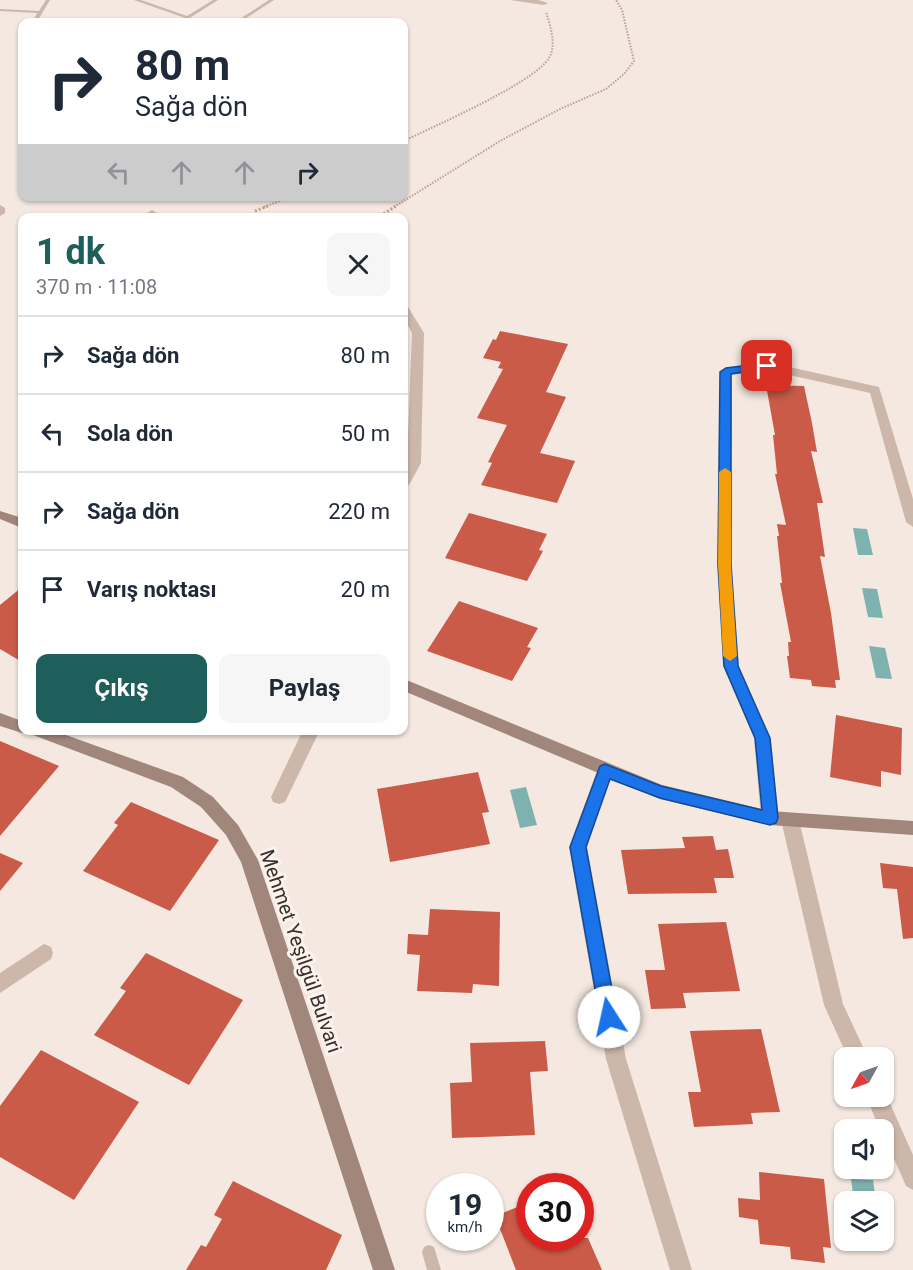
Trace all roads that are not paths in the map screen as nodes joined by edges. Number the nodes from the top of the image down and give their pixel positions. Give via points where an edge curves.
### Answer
1 (48, 0) edge
2 (136, 0) edge
3 (216, 0) edge
4 (272, 0) edge
5 (514, 0) edge
6 (544, 3) road end
7 (0, 10) edge
8 (40, 12) junction
9 (37, 18) edge
10 (243, 18) edge
11 (0, 208) edge
12 (0, 213) edge
13 (408, 316) edge
14 (408, 474) edge
15 (1, 512) edge
16 (18, 521) edge
17 (913, 522) edge
18 (408, 687) edge
19 (0, 719) edge
20 (18, 726) edge
21 (46, 735) edge
22 (308, 735) edge
23 (605, 771) junction
24 (279, 797) dead end
25 (770, 818) junction
26 (790, 820) junction
27 (913, 828) edge
28 (44, 953) dead end
29 (0, 984) edge
30 (853, 1047) edge
31 (881, 1107) edge
32 (913, 1179) edge
33 (429, 1252) dead end
34 (384, 1270) edge
35 (434, 1270) edge
36 (681, 1270) edge

1 - 8 lane
2 - 3 lane via 188,18
4 - 10 lane
5 - 6 street
7 - 8 lane
8 - 9 lane
11 - 12 street
13 - 14 street via 418,333 414,463
15 - 16 main road
17 - 25 street via 875,390 767,366 726,372 724,564 731,666 762,738
18 - 23 main road
19 - 20 main road
21 - 34 main road, Mehmet Yeşilgül Bulvari via 177,782 207,802 232,830 249,860
22 - 24 street
23 - 25 main road via 660,792
23 - 36 street via 578,847 616,1059
25 - 26 main road
26 - 27 main road
26 - 30 street via 834,1005
28 - 29 street
31 - 32 street
33 - 35 lane

